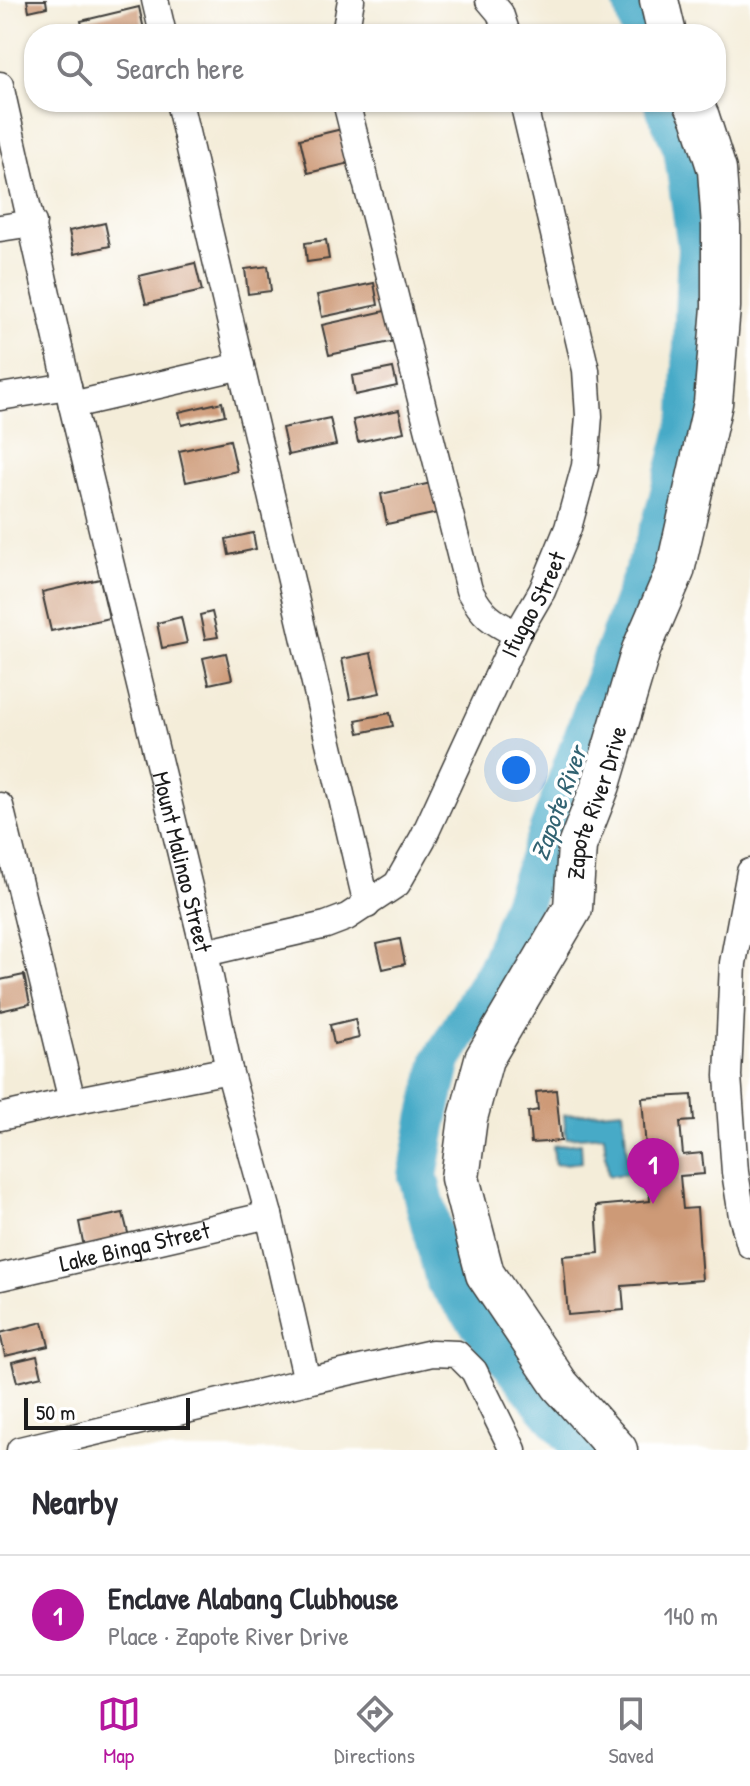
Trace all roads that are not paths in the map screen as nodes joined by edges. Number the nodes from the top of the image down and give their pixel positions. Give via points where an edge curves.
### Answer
1 (155, 0) edge
2 (351, 0) edge
3 (489, 0) edge
4 (659, 0) edge
5 (161, 24) edge
6 (347, 24) edge
7 (504, 24) edge
8 (665, 24) edge
9 (0, 85) edge
10 (181, 112) edge
11 (349, 112) edge
12 (525, 112) edge
13 (698, 112) edge
14 (33, 223) junction
15 (0, 228) edge
16 (241, 366) junction
17 (70, 395) junction
18 (0, 397) edge
19 (517, 634) junction
20 (0, 806) edge
21 (750, 872) edge
22 (367, 905) junction
23 (205, 953) junction
24 (229, 1070) junction
25 (739, 1075) edge
26 (72, 1101) junction
27 (0, 1117) edge
28 (269, 1215) junction
29 (750, 1245) edge
30 (0, 1277) edge
31 (307, 1381) junction
32 (20, 1450) edge
33 (513, 1450) edge
34 (618, 1450) edge

1 - 5 street
2 - 6 street
3 - 7 street
4 - 8 street
9 - 14 street, Mount Malinao Street
10 - 16 street
11 - 19 street via 469,590 480,610
12 - 19 street, Ifugao Street via 586,370 589,416 585,466 568,528
13 - 34 street, Zapote River Drive via 717,170 721,226 721,307 710,419 675,571 641,650 577,846 573,908 484,1059 468,1118 460,1178 485,1274 560,1385
14 - 15 street
14 - 17 street, Mount Malinao Street
16 - 17 street
16 - 22 street
17 - 18 street
17 - 23 street, Mount Malinao Street
19 - 22 street, Ifugao Street via 417,850 397,884
20 - 26 street
21 - 25 street via 733,963
22 - 23 street, Ifugao Street via 326,925
23 - 24 street, Mount Malinao Street
24 - 26 street
24 - 28 street, Mount Malinao Street
25 - 29 street via 735,1172
26 - 27 street
28 - 30 street, Lake Binga Street
28 - 31 street, Mount Malinao Street
31 - 32 street
31 - 33 street via 432,1353 457,1354 474,1371

